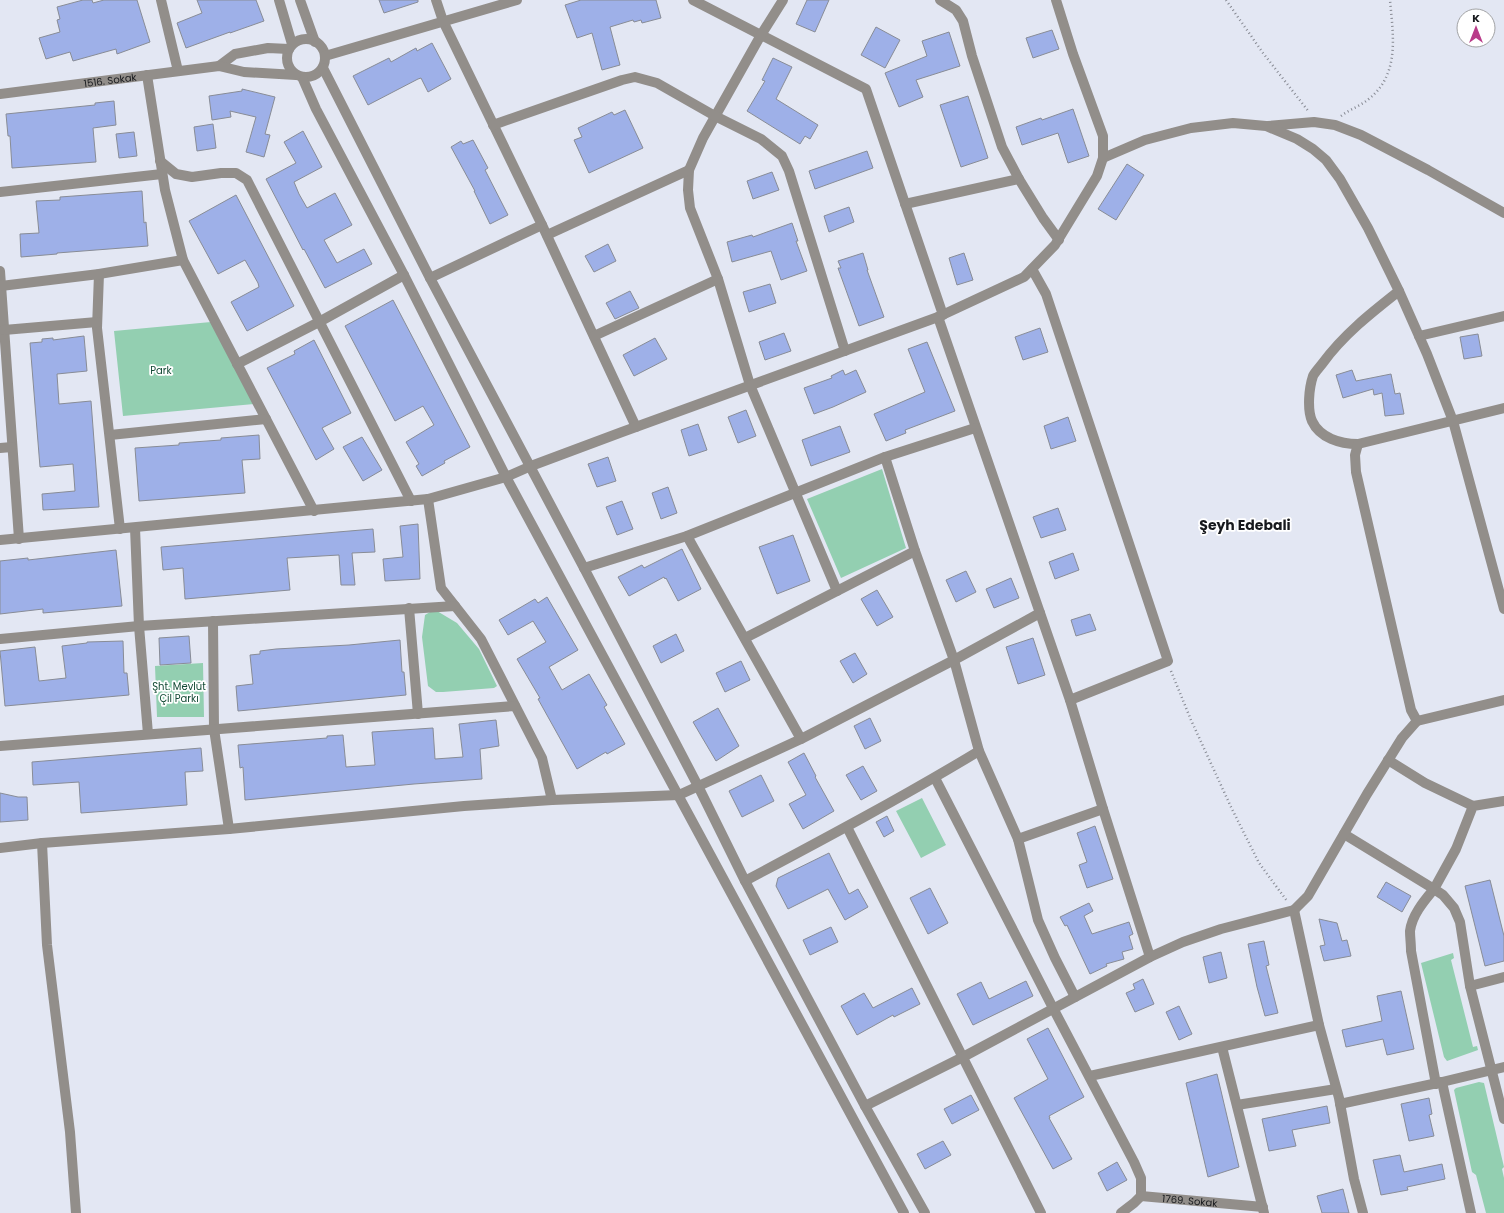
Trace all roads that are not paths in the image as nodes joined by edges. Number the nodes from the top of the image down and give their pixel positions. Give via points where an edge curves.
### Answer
1 (161, 0) edge
2 (279, 0) edge
3 (300, 0) edge
4 (436, 0) edge
5 (517, 0) edge
6 (693, 0) edge
7 (783, 0) edge
8 (940, 0) edge
9 (1056, 0) edge
10 (443, 21) junction
11 (760, 35) junction
12 (315, 42) junction
13 (291, 47) junction
14 (325, 56) junction
15 (219, 66) junction
16 (323, 68) junction
17 (178, 71) junction
18 (147, 75) junction
19 (299, 76) junction
20 (0, 92) edge
21 (715, 116) junction
22 (494, 125) junction
23 (1266, 126) junction
24 (1103, 158) junction
25 (160, 161) junction
26 (689, 170) junction
27 (162, 174) junction
28 (1019, 179) junction
29 (0, 192) edge
30 (905, 204) junction
31 (1504, 213) edge
32 (542, 225) junction
33 (547, 235) junction
34 (1059, 240) junction
35 (183, 260) junction
36 (1032, 269) junction
37 (0, 271) edge
38 (99, 274) junction
39 (404, 275) junction
40 (430, 278) junction
41 (718, 278) junction
42 (1, 286) junction
43 (1399, 291) junction
44 (1, 312) edge
45 (941, 316) junction
46 (1504, 316) edge
47 (97, 322) junction
48 (320, 322) junction
49 (4, 330) junction
50 (594, 336) junction
51 (1419, 336) junction
52 (845, 351) junction
53 (237, 364) junction
54 (750, 385) junction
55 (1504, 408) edge
56 (266, 419) junction
57 (1453, 421) junction
58 (636, 427) junction
59 (975, 428) junction
60 (110, 435) junction
61 (1358, 444) junction
62 (12, 447) junction
63 (0, 448) edge
64 (885, 457) junction
65 (530, 466) junction
66 (506, 477) junction
67 (795, 493) junction
68 (428, 500) junction
69 (411, 501) junction
70 (314, 511) junction
71 (135, 528) junction
72 (120, 529) junction
73 (687, 536) junction
74 (19, 539) junction
75 (0, 540) edge
76 (915, 551) junction
77 (584, 568) junction
78 (837, 591) junction
79 (455, 606) junction
80 (409, 608) junction
81 (1504, 609) edge
82 (1040, 613) junction
83 (213, 621) junction
84 (139, 626) junction
85 (745, 638) junction
86 (0, 639) edge
87 (954, 660) junction
88 (1070, 700) junction
89 (1504, 700) edge
90 (515, 706) junction
91 (418, 714) junction
92 (1417, 721) junction
93 (214, 729) junction
94 (148, 734) junction
95 (801, 738) junction
96 (0, 746) edge
97 (980, 751) junction
98 (1388, 760) junction
99 (935, 778) junction
100 (698, 786) junction
101 (679, 795) junction
102 (552, 800) junction
103 (1504, 801) edge
104 (1473, 806) junction
105 (1103, 809) junction
106 (847, 827) junction
107 (229, 829) junction
108 (1344, 834) junction
109 (1018, 839) junction
110 (42, 843) junction
111 (0, 848) edge
112 (745, 881) junction
113 (1434, 889) junction
114 (1294, 910) junction
115 (1150, 957) junction
116 (1504, 977) edge
117 (1470, 986) junction
118 (1075, 997) junction
119 (1053, 1008) junction
120 (1319, 1025) junction
121 (1222, 1047) junction
122 (963, 1058) junction
123 (1504, 1067) edge
124 (1492, 1070) junction
125 (1090, 1076) junction
126 (1439, 1083) junction
127 (1336, 1089) junction
128 (1340, 1104) junction
129 (1237, 1105) junction
130 (865, 1106) junction
131 (1504, 1119) edge
132 (1141, 1196) junction
133 (1263, 1210) edge
134 (76, 1213) edge
135 (904, 1213) edge
136 (925, 1213) edge
137 (1041, 1213) edge
138 (1121, 1213) edge
139 (1363, 1213) edge
140 (1471, 1213) edge

1 - 17 street
2 - 13 street
3 - 12 street
4 - 10 street
5 - 10 street
6 - 11 street
7 - 11 street
8 - 28 street via 956,10 963,21 1002,147
9 - 24 street via 1072,54 1103,136
10 - 14 street
10 - 22 street
11 - 21 street
11 - 30 street via 866,89
12 - 13 street via 303,39
12 - 14 street via 320,45
13 - 15 street, 1516. Sokak via 235,54
13 - 19 street via 286,61 292,72
14 - 16 street
15 - 17 street, 1516. Sokak
15 - 19 street, 1516. Sokak via 244,72
16 - 19 street via 314,76
16 - 40 street
17 - 18 street, 1516. Sokak
18 - 20 street, 1516. Sokak
18 - 25 street
19 - 39 street
21 - 22 street via 657,83 635,77
21 - 26 street
21 - 52 street via 761,139 782,156 789,171
22 - 32 street
23 - 24 street via 1233,123 1191,128 1145,140
23 - 31 street via 1314,122 1335,125 1361,135
23 - 43 street via 1297,139 1326,160 1340,178 1368,228
24 - 34 street via 1097,176
25 - 27 street
25 - 48 street via 176,174 192,176 236,173 247,180
26 - 33 street
26 - 41 street via 690,208
27 - 29 street
27 - 35 street
28 - 30 street
28 - 34 street
30 - 45 street
32 - 33 street
32 - 40 street
33 - 50 street
34 - 36 street
35 - 38 street
35 - 53 street
36 - 45 street via 1024,277
36 - 88 street via 1046,294 1168,661
37 - 42 street
38 - 42 street
38 - 47 street
39 - 48 street
39 - 66 street
40 - 65 street
41 - 50 street
41 - 54 street
42 - 44 street
43 - 51 street
43 - 61 street via 1363,319 1327,356 1313,375 1309,396 1311,418 1316,428 1325,437
44 - 49 street
45 - 52 street
45 - 59 street
46 - 51 street
47 - 49 street
47 - 60 street
48 - 53 street
48 - 69 street
49 - 62 street
50 - 58 street
51 - 57 street
52 - 54 street
53 - 56 street
54 - 58 street
54 - 67 street
55 - 57 street
56 - 60 street
56 - 70 street
57 - 61 street
57 - 81 street
58 - 65 street
59 - 64 street
59 - 82 street
60 - 72 street
61 - 92 street via 1355,455 1356,472 1411,710
62 - 63 street
62 - 74 street
64 - 67 street
64 - 76 street
65 - 66 street
65 - 77 street
66 - 68 street
66 - 101 street
67 - 73 street
67 - 78 street
68 - 69 street
68 - 79 street via 441,588
69 - 70 street
70 - 71 street
71 - 72 street
71 - 84 street
72 - 74 street
73 - 77 street
73 - 85 street
74 - 75 street
76 - 78 street
76 - 87 street
77 - 100 street
78 - 85 street
79 - 80 street
79 - 90 street via 481,639
80 - 83 street
80 - 91 street
82 - 87 street
82 - 88 street
83 - 84 street
83 - 93 street
84 - 86 street
84 - 94 street
85 - 95 street
87 - 95 street
87 - 97 street
88 - 105 street
89 - 92 street
90 - 91 street
90 - 102 street via 542,758
91 - 93 street
92 - 98 street
93 - 94 street
93 - 107 street
94 - 96 street
95 - 100 street
97 - 99 street
97 - 109 street
98 - 104 street via 1425,783
98 - 108 street
99 - 106 street
99 - 119 street
100 - 101 street
100 - 112 street
101 - 102 street
101 - 135 street
102 - 107 street
103 - 104 street
104 - 113 street via 1456,849
105 - 109 street
105 - 115 street
106 - 112 street
106 - 122 street
107 - 110 street
108 - 113 street
108 - 114 street via 1308,896
109 - 118 street via 1038,920
110 - 111 street
110 - 134 street via 47,945 70,1132
112 - 130 street
113 - 117 street via 1449,902 1457,915
113 - 126 street via 1413,920 1410,932 1411,951
114 - 115 street via 1221,928
114 - 120 street
115 - 118 street
116 - 117 street
117 - 124 street
118 - 119 street
119 - 122 street
119 - 125 street
120 - 121 street
120 - 127 street
121 - 125 street
121 - 129 street
122 - 130 street
122 - 137 street
123 - 124 street
124 - 126 street
124 - 131 street
125 - 132 street via 1141,1178
126 - 128 street
126 - 140 street
127 - 128 street
127 - 129 street
128 - 139 street
129 - 133 street
130 - 136 street
132 - 133 street, 1769. Sokak
132 - 138 street

